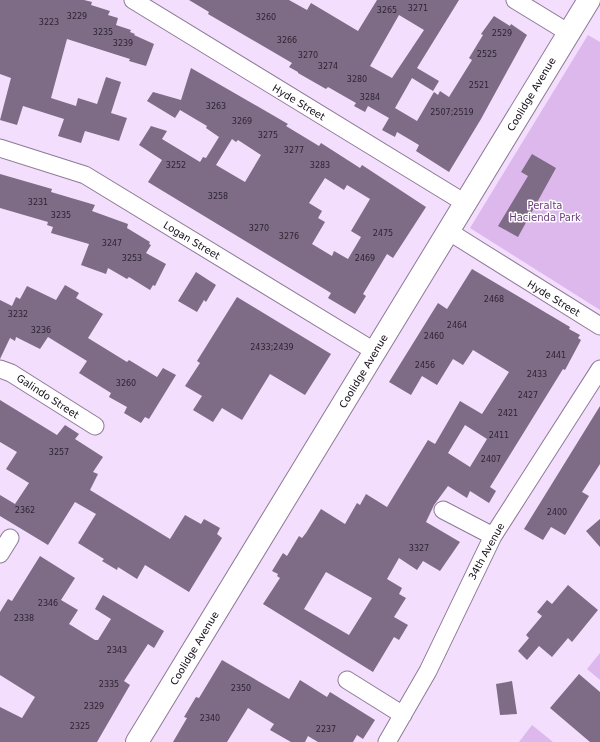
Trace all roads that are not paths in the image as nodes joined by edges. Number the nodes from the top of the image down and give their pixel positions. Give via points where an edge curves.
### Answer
1 (133, 0) edge
2 (515, 0) edge
3 (589, 0) edge
4 (569, 33) junction
5 (0, 148) edge
6 (465, 203) junction
7 (448, 231) junction
8 (600, 326) edge
9 (374, 351) junction
10 (0, 369) edge
11 (600, 369) edge
12 (595, 387) edge
13 (95, 426) dead end
14 (443, 510) dead end
15 (493, 536) junction
16 (10, 538) dead end
17 (0, 554) edge
18 (347, 680) dead end
19 (403, 715) junction
20 (137, 742) edge
21 (387, 742) edge

1 - 6 street, Hyde Street
2 - 4 street
3 - 4 street, Coolidge Avenue
4 - 6 street, Coolidge Avenue
5 - 9 street, Logan Street via 85,175
6 - 7 street, Coolidge Avenue
7 - 8 street, Hyde Street
7 - 9 street, Coolidge Avenue
9 - 20 street, Coolidge Avenue
10 - 13 street, Galindo Street via 11,373
11 - 12 street, 34th Avenue
12 - 15 street, 34th Avenue
14 - 15 street
15 - 19 street, 34th Avenue via 428,670
16 - 17 street
18 - 19 street
19 - 21 street, 34th Avenue

